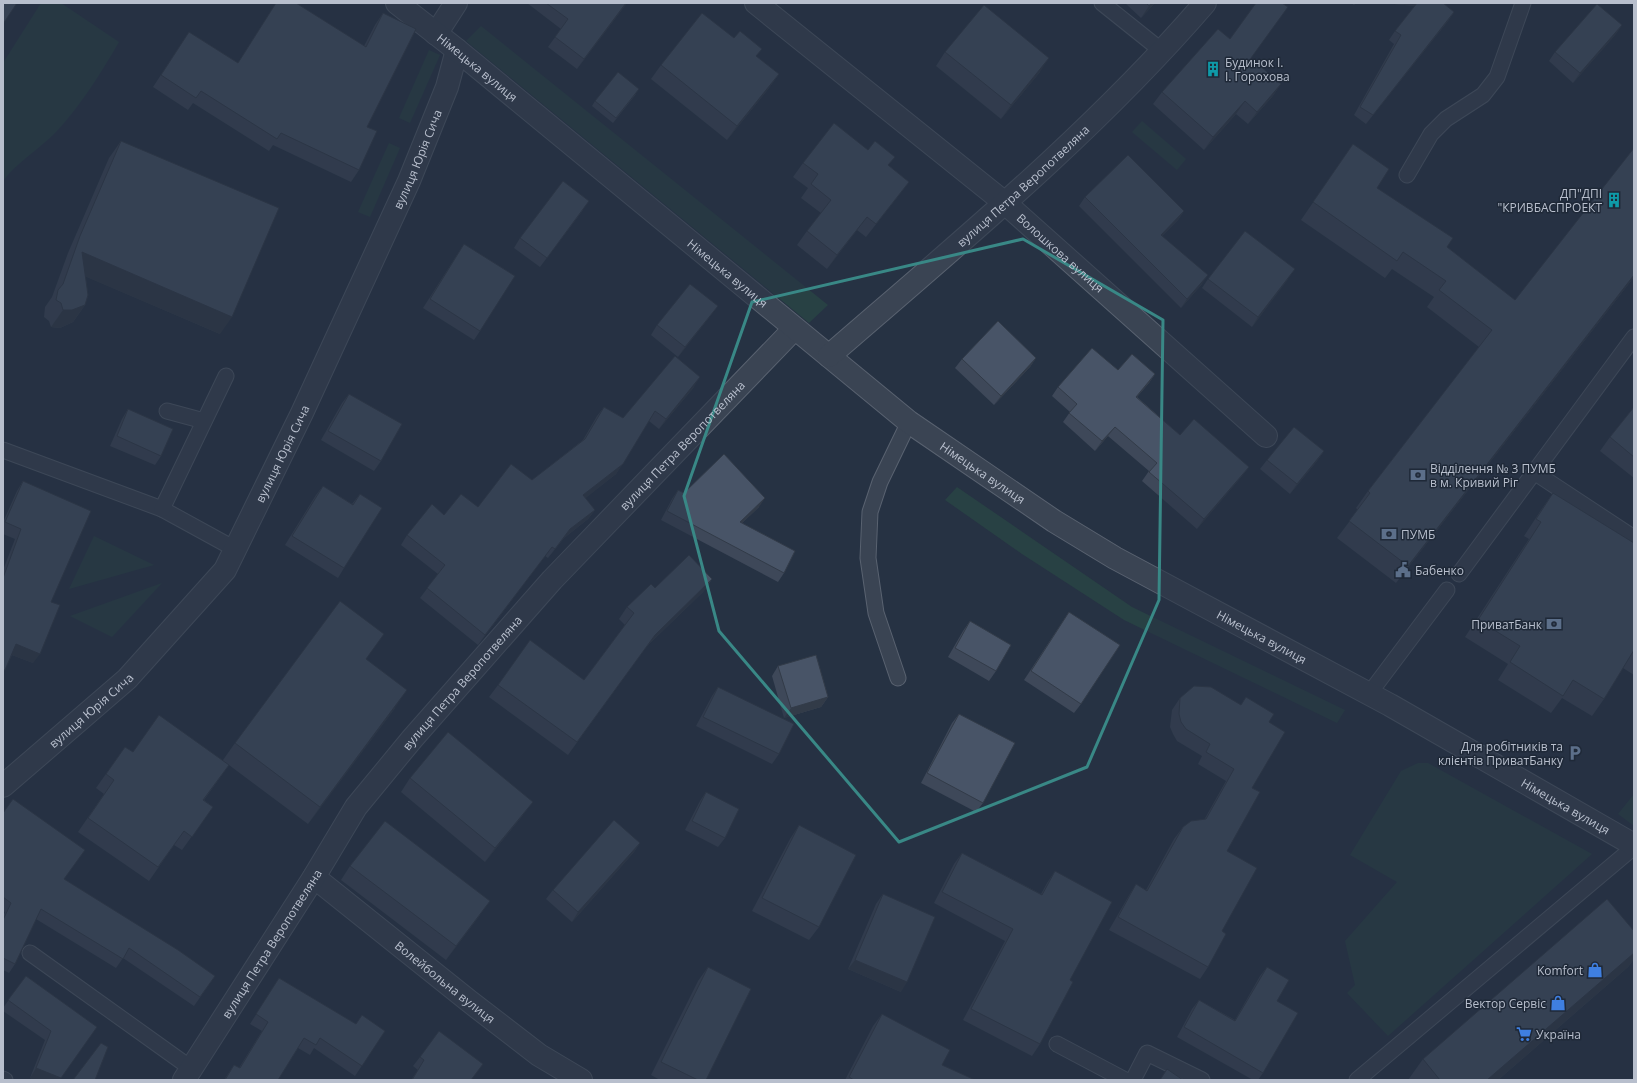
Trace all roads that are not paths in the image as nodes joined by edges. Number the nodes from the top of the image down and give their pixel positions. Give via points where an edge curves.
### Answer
1 (397, 3) edge
2 (456, 3) edge
3 (756, 3) edge
4 (1102, 3) edge
5 (1203, 3) edge
6 (1523, 3) edge
7 (436, 34) junction
8 (456, 50) junction
9 (1162, 51) junction
10 (1407, 175) dead end
11 (1006, 202) junction
12 (794, 329) junction
13 (1634, 337) edge
14 (829, 356) junction
15 (226, 376) dead end
16 (167, 411) dead end
17 (204, 421) junction
18 (909, 422) junction
19 (1266, 436) dead end
20 (3, 450) edge
21 (1534, 472) junction
22 (162, 509) junction
23 (1634, 538) edge
24 (235, 549) junction
25 (1459, 574) dead end
26 (1447, 590) dead end
27 (898, 678) dead end
28 (1369, 694) junction
29 (3, 786) edge
30 (1634, 846) edge
31 (314, 877) junction
32 (30, 953) dead end
33 (1057, 1044) dead end
34 (188, 1074) edge
35 (581, 1080) edge
36 (1125, 1080) edge
37 (1133, 1080) edge
38 (1202, 1080) edge
39 (1357, 1080) edge

1 - 7 street, Німецька вулиця
2 - 7 street
3 - 11 street, Волошкова вулиця
4 - 9 lane
5 - 9 street, вулиця Петра Веропотвеляна
6 - 10 lane via 1497,78 1483,95 1446,119 1431,134
7 - 8 street, Німецька вулиця
8 - 12 street, Німецька вулиця
8 - 24 street, вулиця Юрія Сича via 446,87 409,182 302,413
9 - 11 street, вулиця Петра Веропотвеляна
11 - 14 street, вулиця Петра Веропотвеляна
11 - 19 street, Волошкова вулиця
12 - 14 street, Німецька вулиця
12 - 31 street, вулиця Петра Веропотвеляна via 546,586 356,807
13 - 21 lane
14 - 18 street, Німецька вулиця
15 - 17 lane
16 - 17 lane
17 - 22 lane
18 - 27 lane via 880,482 870,512 868,558 876,613
18 - 28 street, Німецька вулиця via 1054,522 1115,558
20 - 22 lane
21 - 23 lane
21 - 25 lane
22 - 24 lane
24 - 29 street, вулиця Юрія Сича via 225,570 126,679
26 - 28 lane
28 - 30 street, Німецька вулиця
30 - 39 lane
31 - 34 street, вулиця Петра Веропотвеляна
31 - 35 street, Волейбольна вулиця via 540,1056
32 - 34 lane
33 - 36 lane
37 - 38 lane via 1147,1053

